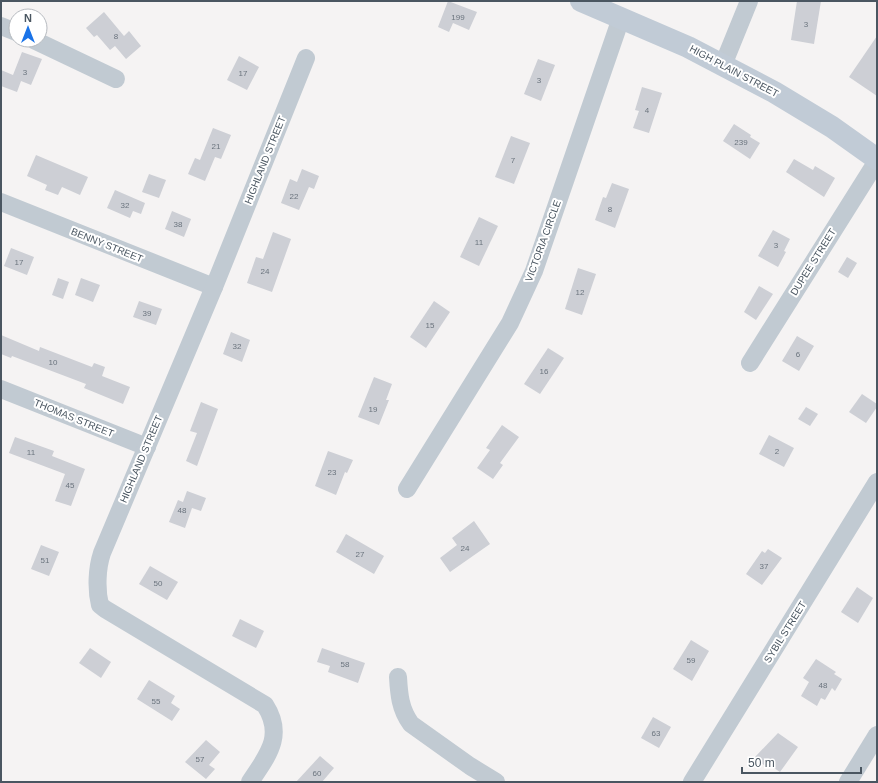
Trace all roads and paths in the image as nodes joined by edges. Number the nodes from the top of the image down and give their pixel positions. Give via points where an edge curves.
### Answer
1 (581, 1) edge
2 (749, 1) edge
3 (621, 18) junction
4 (48, 47) edge
5 (306, 58) dead end
6 (723, 65) junction
7 (116, 79) dead end
8 (877, 160) edge
9 (1, 202) edge
10 (214, 287) junction
11 (750, 363) dead end
12 (1, 390) edge
13 (147, 448) junction
14 (877, 482) edge
15 (407, 489) dead end
16 (398, 677) dead end
17 (877, 735) edge
18 (250, 782) edge
19 (496, 782) edge
20 (692, 782) edge
21 (848, 782) edge

1 - 3 main road, HIGH PLAIN STREET
2 - 6 street
3 - 6 main road, HIGH PLAIN STREET
3 - 15 street, VICTORIA CIRCLE via 534,270 510,323
4 - 7 street
5 - 10 street, HIGHLAND STREET
6 - 8 main road, HIGH PLAIN STREET via 832,127
8 - 11 street, DUPEE STREET
9 - 10 street, BENNY STREET
10 - 13 street, HIGHLAND STREET
12 - 13 street, THOMAS STREET
13 - 18 street, HIGHLAND STREET via 99,561 97,591 100,605 152,639 265,705 274,727 274,737 270,750
14 - 20 street, SYBIL STREET
16 - 19 street via 400,700 404,714 411,724
17 - 21 street

